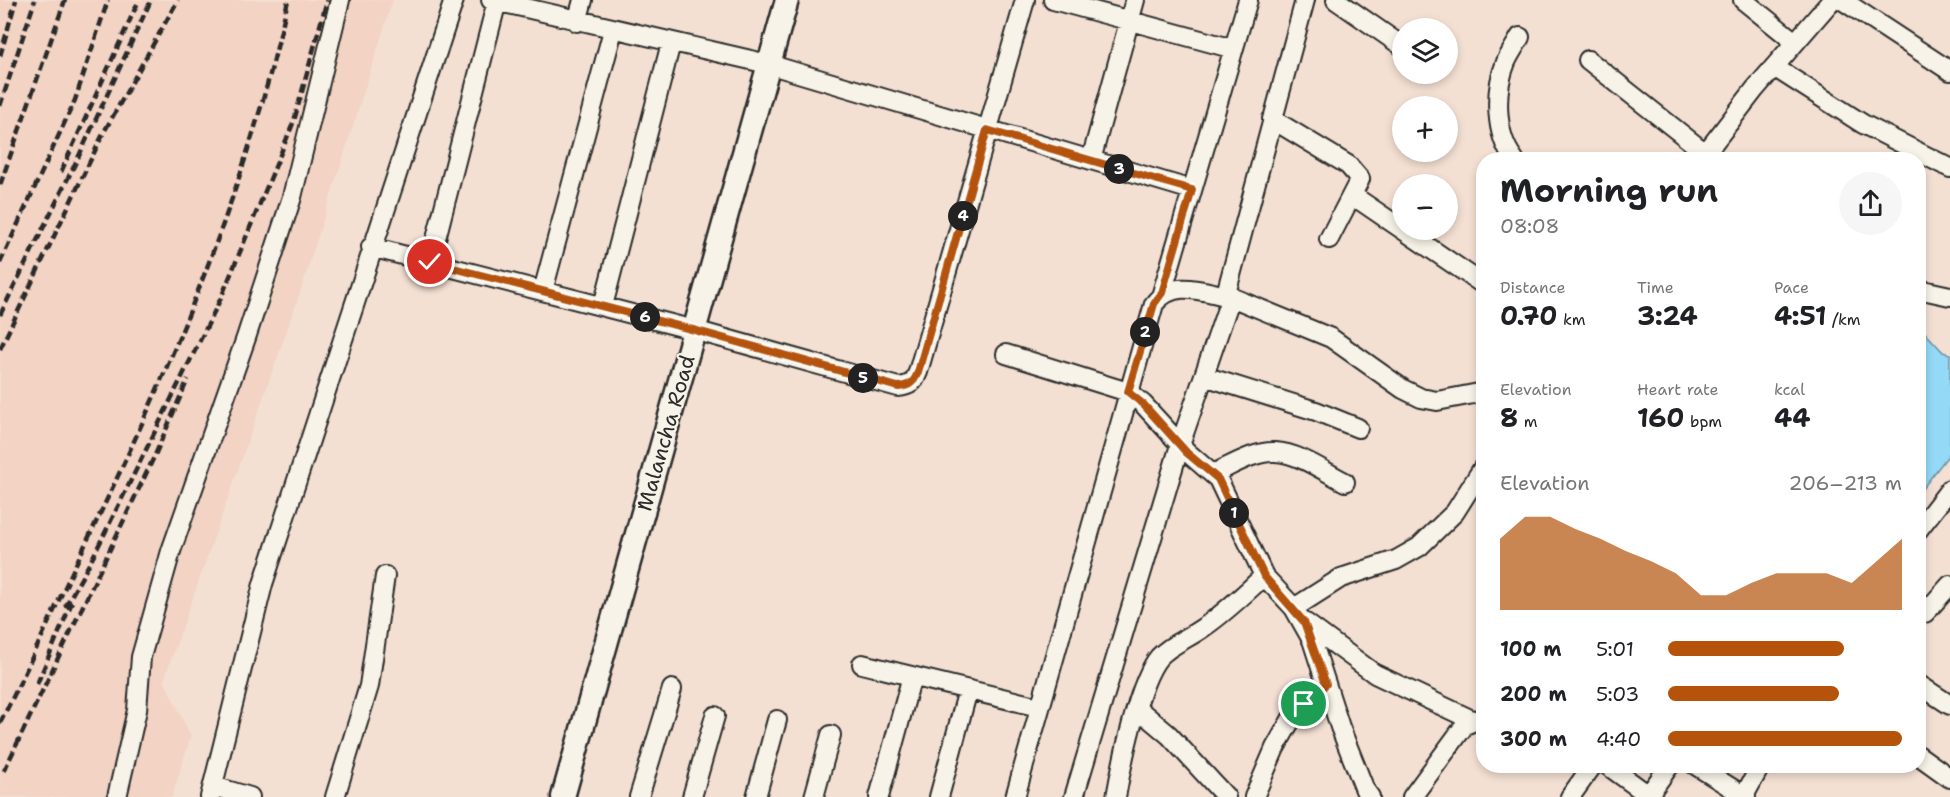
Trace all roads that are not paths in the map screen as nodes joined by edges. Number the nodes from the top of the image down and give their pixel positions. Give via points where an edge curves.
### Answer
1 (340, 0) edge
2 (454, 0) edge
3 (583, 0) edge
4 (787, 0) edge
5 (1025, 0) edge
6 (1053, 0) edge
7 (1135, 0) edge
8 (1248, 0) edge
9 (1305, 0) edge
10 (1336, 0) edge
11 (1743, 0) edge
12 (1832, 0) edge
13 (1842, 0) edge
14 (494, 1) edge
15 (1129, 20) junction
16 (577, 21) junction
17 (613, 30) junction
18 (1520, 37) dead end
19 (1392, 39) edge
20 (1795, 42) junction
21 (670, 43) junction
22 (1234, 49) junction
23 (1588, 60) dead end
24 (768, 64) junction
25 (1774, 67) junction
26 (1950, 71) edge
27 (1272, 119) junction
28 (987, 130) junction
29 (1509, 152) edge
30 (1701, 152) edge
31 (1711, 152) edge
32 (1918, 152) edge
33 (1926, 156) edge
34 (1091, 160) junction
35 (1950, 168) edge
36 (1192, 190) junction
37 (1352, 195) junction
38 (1329, 239) dead end
39 (371, 247) junction
40 (430, 262) junction
41 (1476, 280) edge
42 (1926, 289) edge
43 (1947, 290) edge
44 (543, 291) junction
45 (1162, 293) junction
46 (1231, 297) junction
47 (603, 306) junction
48 (694, 330) junction
49 (1005, 354) dead end
50 (1204, 376) junction
51 (1128, 392) junction
52 (1476, 394) edge
53 (1358, 428) dead end
54 (1180, 445) junction
55 (1212, 474) junction
56 (1476, 479) edge
57 (1346, 482) dead end
58 (1950, 489) edge
59 (1926, 520) edge
60 (385, 576) dead end
61 (1264, 576) junction
62 (1950, 585) edge
63 (1926, 613) edge
64 (1299, 615) junction
65 (862, 664) dead end
66 (912, 676) junction
67 (1326, 684) junction
68 (672, 689) dead end
69 (1926, 689) edge
70 (968, 690) junction
71 (1950, 705) edge
72 (1040, 707) junction
73 (1138, 709) junction
74 (715, 716) dead end
75 (1476, 718) edge
76 (777, 720) dead end
77 (1476, 720) edge
78 (831, 735) dead end
79 (1926, 761) edge
80 (1587, 773) edge
81 (1618, 773) edge
82 (1665, 773) edge
83 (1708, 773) edge
84 (1757, 773) edge
85 (1950, 778) edge
86 (212, 791) edge
87 (1365, 795) edge
88 (1649, 796) edge
89 (1745, 796) edge
90 (117, 797) edge
91 (250, 797) edge
92 (335, 797) edge
93 (563, 797) edge
94 (639, 797) edge
95 (692, 797) edge
96 (756, 797) edge
97 (814, 797) edge
98 (879, 797) edge
99 (939, 797) edge
100 (1015, 797) edge
101 (1074, 797) edge
102 (1116, 797) edge
103 (1226, 797) edge
104 (1254, 797) edge
105 (1412, 797) edge
106 (1570, 797) edge

1 - 90 street via 292,197 171,551 141,657 137,710
2 - 39 street
3 - 16 street
4 - 24 main road, Malancha Road
5 - 28 street
6 - 15 street
7 - 15 street
8 - 22 street
9 - 27 street
10 - 19 street
11 - 20 street
12 - 20 street
13 - 26 street
14 - 16 street
14 - 40 street
15 - 22 street
15 - 34 street
16 - 17 street
17 - 21 street
17 - 44 street
18 - 29 street via 1506,63 1499,99 1501,139
20 - 25 street
21 - 24 street
21 - 47 street
22 - 36 street
23 - 30 street
24 - 28 street
24 - 48 main road, Malancha Road
25 - 31 street
25 - 32 street via 1863,124
27 - 37 street via 1357,172 1360,179
27 - 46 street via 1228,280
28 - 34 street
28 - 48 street via 918,372 908,386 898,387
33 - 35 street
34 - 36 street
36 - 45 street
37 - 38 street
37 - 41 street
39 - 40 street
39 - 86 street via 263,584
40 - 44 street
42 - 43 street
44 - 47 street
45 - 46 street via 1172,288
45 - 51 street via 1154,304
46 - 50 street
46 - 52 street via 1331,339 1420,398 1437,401
47 - 48 street
48 - 93 main road, Malancha Road
49 - 51 street
50 - 53 street
50 - 54 street
51 - 54 street
51 - 72 street
54 - 55 street
54 - 101 street
55 - 57 street via 1258,454 1274,452
55 - 61 street via 1225,492
56 - 64 street via 1455,512 1419,547 1396,561 1341,578
58 - 59 street
60 - 92 street via 371,675
61 - 64 street
61 - 73 street via 1226,610 1159,657
62 - 63 street
64 - 67 street
64 - 75 street via 1375,674
65 - 66 street
66 - 70 street
66 - 98 street
67 - 87 street
67 - 104 street via 1292,718
68 - 94 street
69 - 71 street
70 - 72 street
70 - 99 street
72 - 100 street
73 - 102 street
73 - 103 street via 1169,735
74 - 95 street
76 - 96 street
77 - 105 street via 1458,733
78 - 97 street
79 - 85 street
80 - 106 street
81 - 88 street
82 - 88 street
83 - 89 street
84 - 89 street
86 - 91 street

